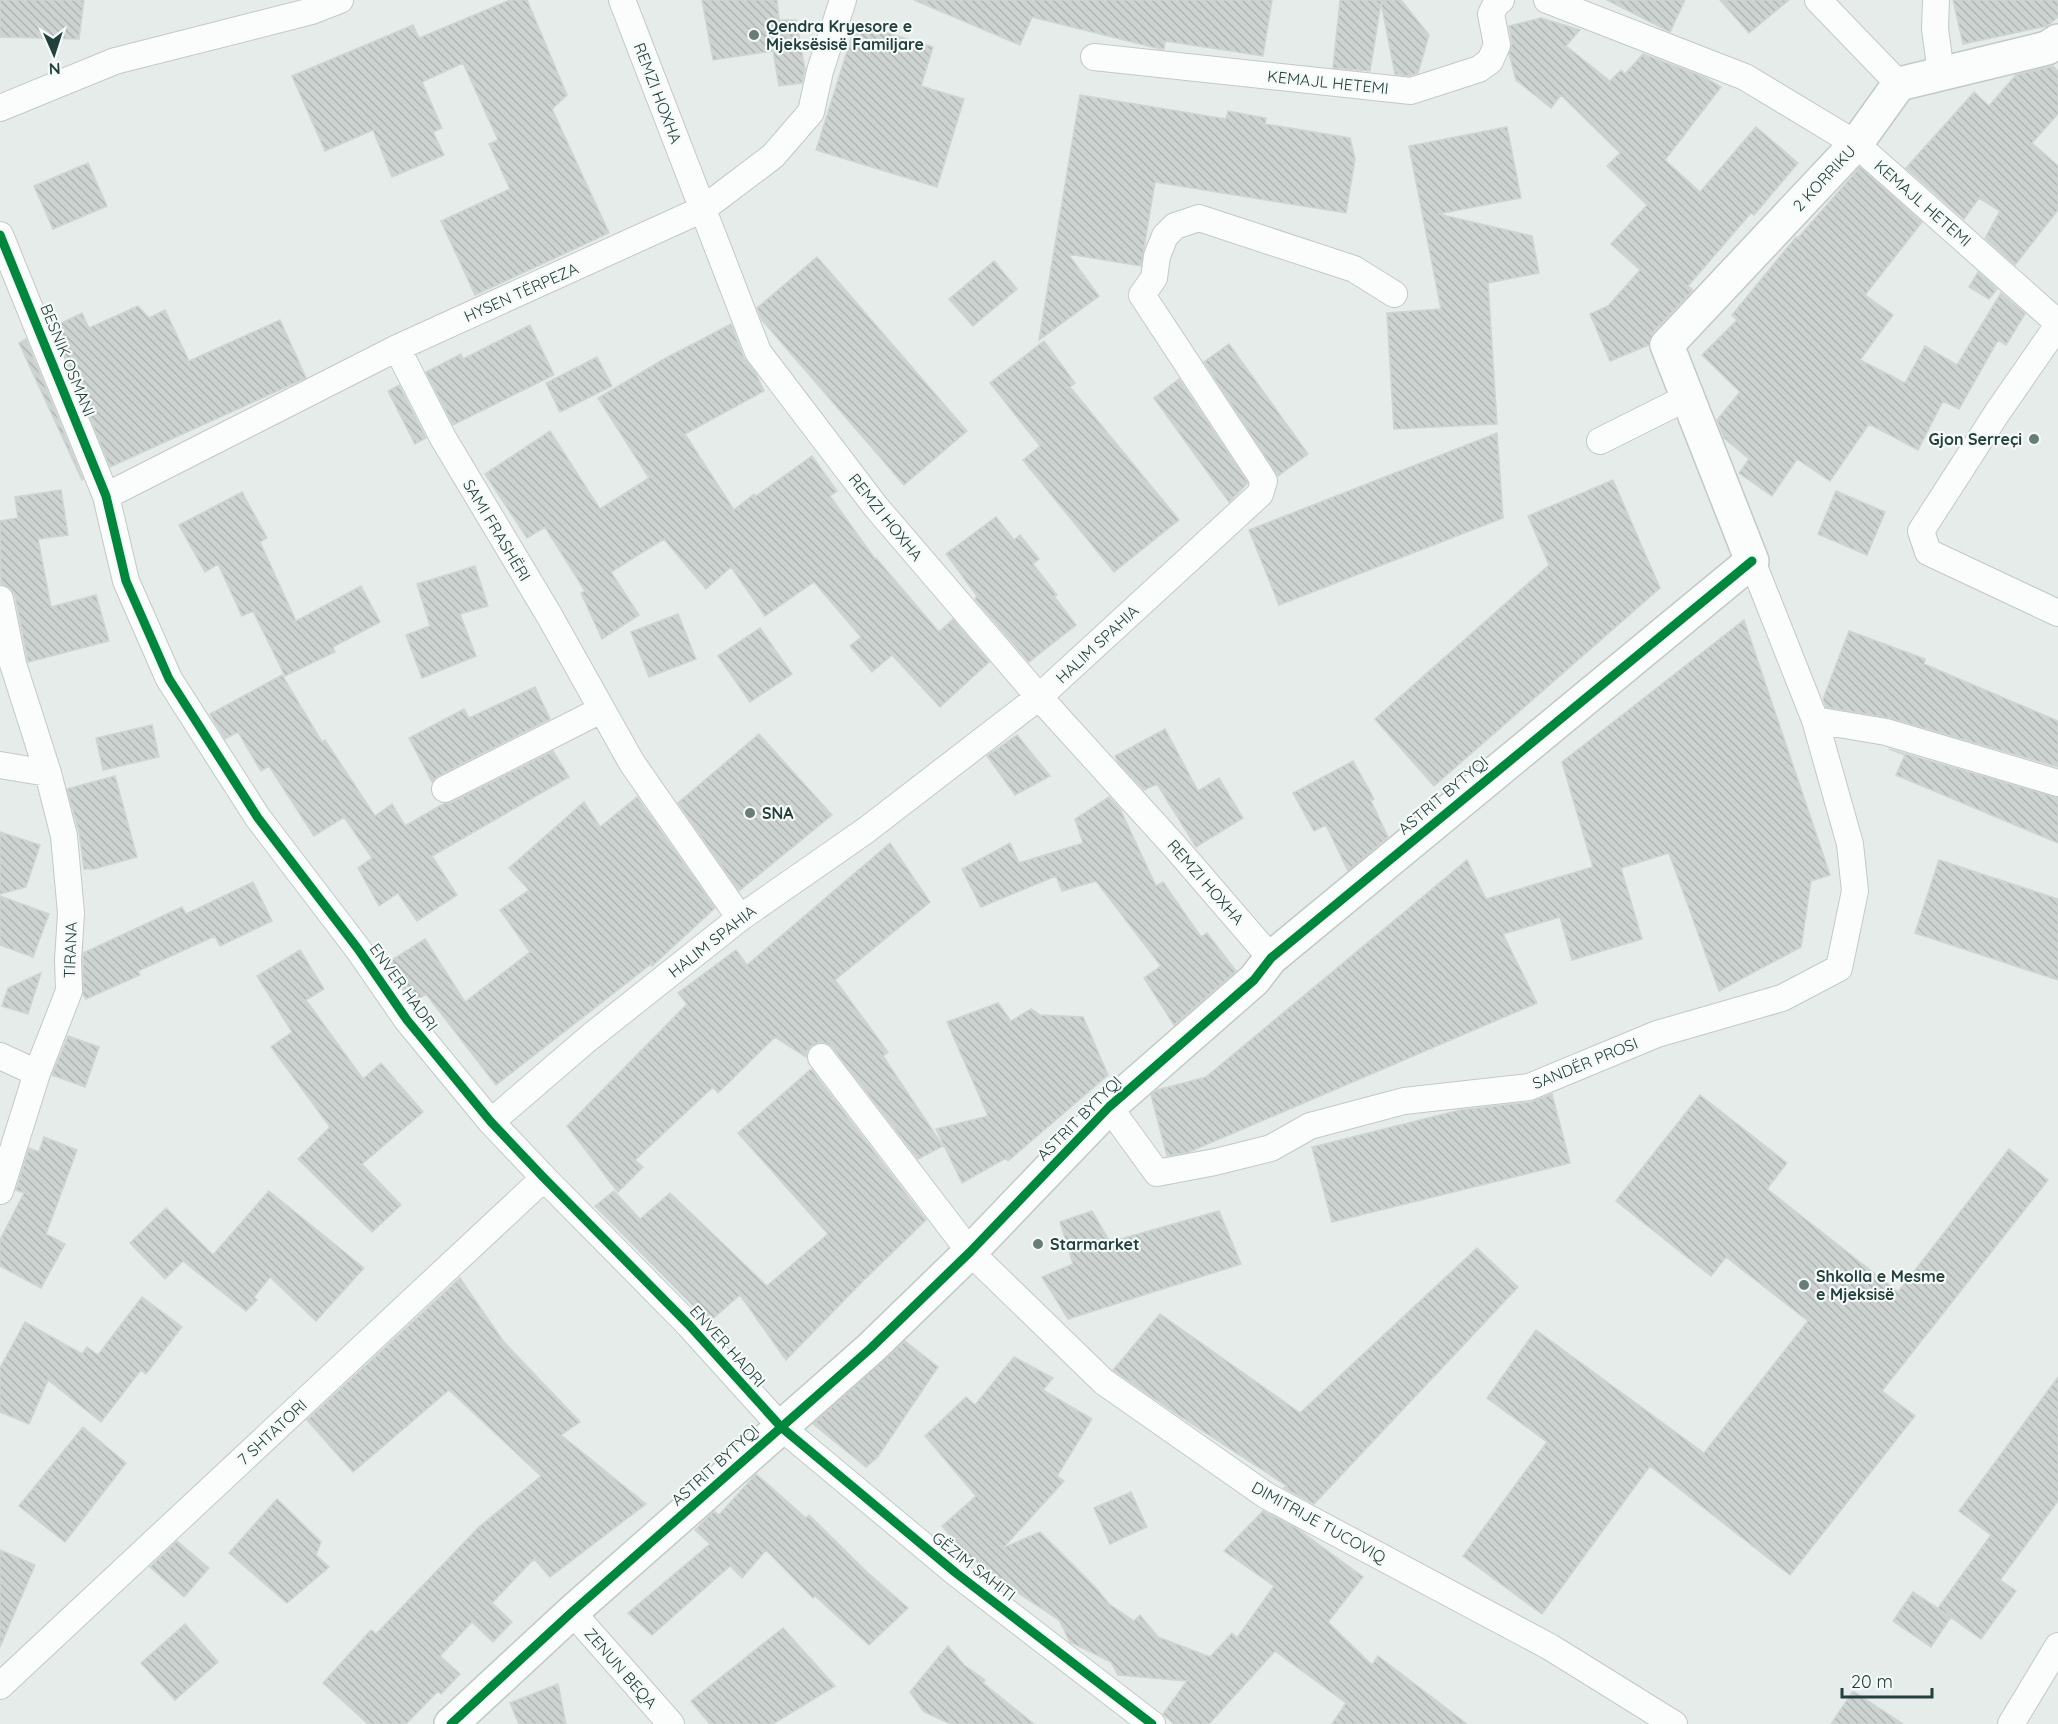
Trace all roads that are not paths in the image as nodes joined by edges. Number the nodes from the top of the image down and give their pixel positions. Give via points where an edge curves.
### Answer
1 (340, 0) edge
2 (622, 0) edge
3 (843, 0) edge
4 (1501, 0) edge
5 (1546, 0) edge
6 (1818, 0) edge
7 (1936, 0) edge
8 (2058, 41) edge
9 (1094, 57) dead end
10 (1941, 73) junction
11 (1899, 84) junction
12 (0, 108) edge
13 (1856, 144) junction
14 (704, 209) junction
15 (0, 235) edge
16 (1394, 294) dead end
17 (2058, 324) edge
18 (397, 348) junction
19 (1688, 397) junction
20 (1600, 441) dead end
21 (106, 496) junction
22 (1752, 561) junction
23 (0, 599) edge
24 (2058, 613) edge
25 (1039, 697) junction
26 (601, 710) junction
27 (1815, 720) junction
28 (0, 765) edge
29 (48, 773) junction
30 (2058, 783) edge
31 (445, 789) dead end
32 (740, 918) junction
33 (1271, 958) junction
34 (0, 1056) edge
35 (821, 1057) dead end
36 (37, 1073) junction
37 (1108, 1107) junction
38 (491, 1122) junction
39 (544, 1178) junction
40 (0, 1191) edge
41 (970, 1252) junction
42 (781, 1427) junction
43 (572, 1612) junction
44 (2058, 1647) edge
45 (0, 1686) edge
46 (451, 1724) edge
47 (671, 1724) edge
48 (1152, 1724) edge
49 (1674, 1724) edge
50 (2011, 1724) edge

1 - 12 street via 312,11 115,61
2 - 14 street, REMZI HOXHA
3 - 14 street, HYSEN TËRPEZA via 811,112 773,156
4 - 9 street, KEMAJL HETEMI via 1491,14 1497,45 1490,61 1479,69 1411,91
5 - 13 street, KEMAJL HETEMI via 1745,77
6 - 11 street
7 - 10 street
8 - 10 street via 2047,48
10 - 11 street
11 - 13 street, 2 KORRIKU
13 - 17 street, KEMAJL HETEMI
13 - 19 street, 2 KORRIKU via 1667,345
14 - 18 street, HYSEN TËRPEZA
14 - 25 street, REMZI HOXHA via 758,351 876,507
15 - 21 street, BESNIK OSMANI
16 - 25 street, HALIM SPAHIA via 1354,269 1199,218 1175,226 1165,236 1154,278 1142,295 1264,482 1260,494
17 - 24 street via 1922,531 1928,552
18 - 21 street, HYSEN TËRPEZA
18 - 26 street, SAMI FRASHËRI via 442,438 549,615
19 - 20 street
19 - 22 street, 2 KORRIKU
21 - 38 street, ENVER HADRI via 126,581 169,679 258,818 407,1020
22 - 27 street
22 - 33 street, ASTRIT BYTYQI
23 - 29 street, TIRANA via 13,664
25 - 32 street, HALIM SPAHIA via 865,831
25 - 33 street, REMZI HOXHA
26 - 31 street
26 - 32 street, SAMI FRASHËRI via 632,763
27 - 30 street via 1886,732
27 - 37 street, SANDËR PROSI via 1850,844 1855,891 1839,968 1782,998 1656,1034 1529,1087 1404,1101 1310,1126 1271,1148 1157,1173
28 - 29 street
29 - 36 street, TIRANA via 64,836 71,912 69,991
32 - 38 street, HALIM SPAHIA via 590,1037
33 - 37 street, ASTRIT BYTYQI via 1254,980
34 - 36 street
35 - 41 street
36 - 40 street, TIRANA
37 - 41 street, ASTRIT BYTYQI
38 - 39 street, ENVER HADRI
39 - 42 street, ENVER HADRI via 689,1325
39 - 45 street, 7 SHTATORI
41 - 42 street, ASTRIT BYTYQI via 871,1348
41 - 49 street, DIMITRIJE TUCOVIQ via 1104,1382 1267,1496 1550,1647
42 - 43 street, ASTRIT BYTYQI
42 - 48 street, GËZIM SAHITI via 956,1573
43 - 46 street, ASTRIT BYTYQI
43 - 47 street, ZENUN BEQA
44 - 50 street

